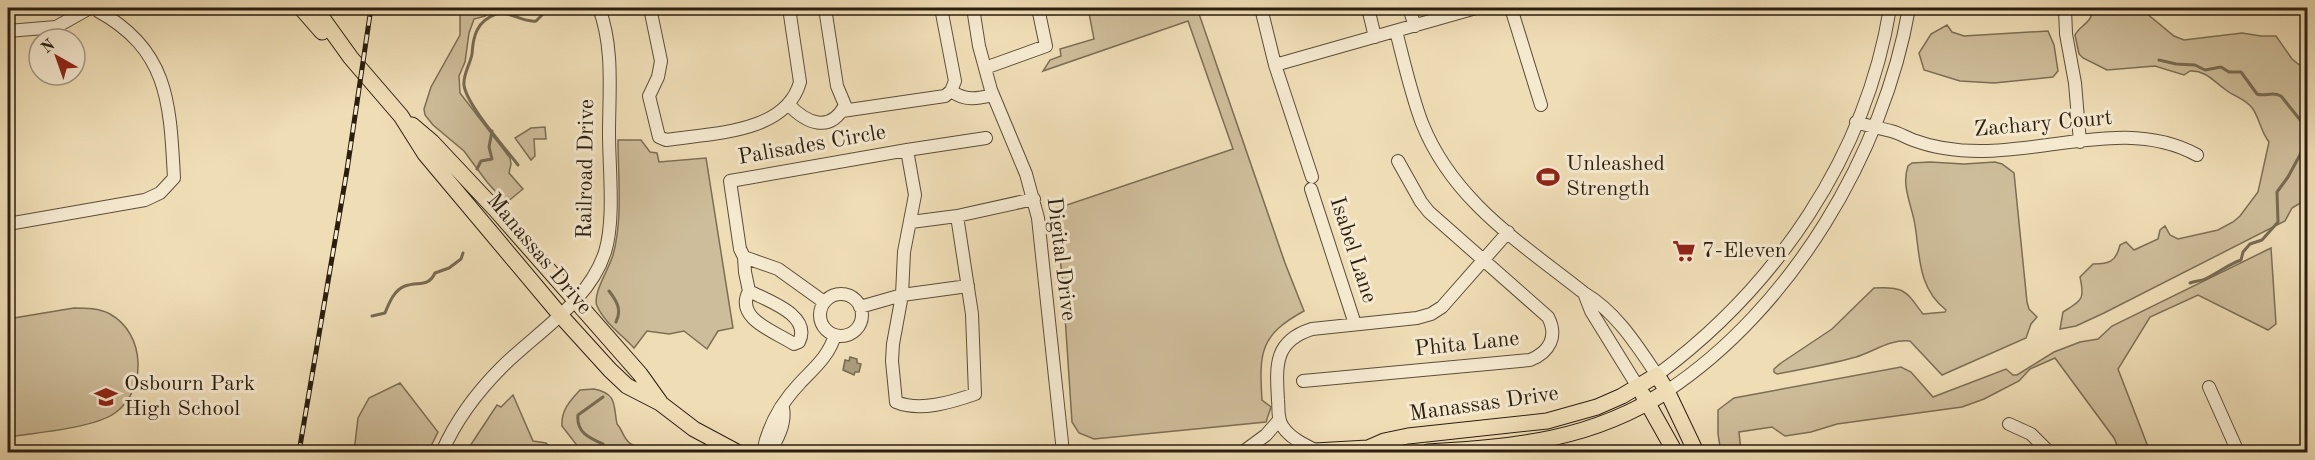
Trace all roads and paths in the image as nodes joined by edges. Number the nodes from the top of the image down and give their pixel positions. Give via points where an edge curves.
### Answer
1 (301, 8) edge
2 (315, 8) edge
3 (599, 8) edge
4 (650, 8) edge
5 (789, 8) edge
6 (825, 8) edge
7 (941, 8) edge
8 (973, 8) edge
9 (1038, 8) edge
10 (1261, 8) edge
11 (1368, 8) edge
12 (1409, 8) edge
13 (1476, 8) edge
14 (1511, 8) edge
15 (1890, 8) edge
16 (1909, 8) edge
17 (94, 9) edge
18 (2065, 9) edge
19 (1415, 26) junction
20 (8, 31) edge
21 (1396, 31) junction
22 (1375, 37) junction
23 (351, 58) junction
24 (1275, 65) junction
25 (985, 68) junction
26 (951, 91) junction
27 (993, 94) junction
28 (788, 104) junction
29 (1541, 105) dead end
30 (842, 111) junction
31 (401, 116) junction
32 (1858, 116) junction
33 (1876, 123) junction
34 (987, 138) dead end
35 (2079, 142) junction
36 (907, 150) junction
37 (2197, 155) dead end
38 (1398, 161) dead end
39 (1034, 199) junction
40 (957, 216) junction
41 (911, 222) junction
42 (8, 224) edge
43 (1508, 232) junction
44 (744, 257) junction
45 (1484, 260) junction
46 (968, 286) junction
47 (749, 291) junction
48 (1584, 293) junction
49 (902, 296) junction
50 (574, 300) junction
51 (824, 302) junction
52 (860, 307) junction
53 (560, 314) junction
54 (1355, 324) junction
55 (835, 335) junction
56 (1657, 375) junction
57 (1302, 381) dead end
58 (1638, 387) junction
59 (2209, 387) dead end
60 (1667, 391) junction
61 (660, 403) junction
62 (1648, 404) junction
63 (783, 408) junction
64 (1279, 420) junction
65 (2009, 424) dead end
66 (1368, 448) junction
67 (1317, 451) edge
68 (442, 453) edge
69 (737, 453) edge
70 (763, 453) edge
71 (769, 453) edge
72 (1063, 453) edge
73 (1243, 453) edge
74 (1298, 453) edge
75 (1384, 453) edge
76 (1428, 453) edge
77 (1675, 453) edge
78 (1696, 453) edge
79 (2049, 453) edge
80 (2238, 453) edge

1 - 23 main road, Manassas Drive
2 - 23 main road, Manassas Drive
3 - 50 street, Railroad Drive via 609,52 609,226 598,268
4 - 28 street via 661,61 650,96 658,137 666,140 751,127
5 - 28 street via 800,82
6 - 30 street
7 - 26 street via 955,81
8 - 25 street, Digital Drive
9 - 25 street via 1046,46
10 - 24 street, Isabel Lane
11 - 22 street
12 - 19 street
13 - 19 street
14 - 29 street
15 - 32 street, Manassas Drive via 1881,51
16 - 33 street, Manassas Drive
17 - 20 street via 60,26
17 - 42 street via 140,42 156,67 170,117 174,177 160,193 145,200
18 - 35 street
19 - 21 street
21 - 22 street
21 - 43 street via 1415,104 1432,146 1466,196
22 - 24 street
23 - 31 main road, Manassas Drive
24 - 54 street, Isabel Lane
25 - 27 street, Digital Drive
26 - 27 street via 972,99
26 - 30 street via 945,96
27 - 39 street, Digital Drive
28 - 30 street via 815,123 826,122
31 - 50 main road, Manassas Drive via 440,150
31 - 53 main road, Manassas Drive via 425,154
32 - 33 street, Zachary Court
32 - 56 street, Manassas Drive via 1823,191 1778,259 1724,320
33 - 35 street, Zachary Court via 1913,140 1961,151
33 - 60 street, Manassas Drive via 1836,206 1794,268 1747,323
34 - 36 street, Palisades Circle
35 - 37 street, Zachary Court via 2153,139
36 - 41 street, Palisades Circle via 915,195
36 - 44 street, Palisades Circle via 730,181
38 - 45 street, Phita Lane via 1424,207
39 - 40 street
39 - 72 street, Digital Drive
40 - 41 street
40 - 46 street, Palisades Circle
41 - 49 street, Palisades Circle via 904,252
43 - 45 street
43 - 48 street
44 - 47 street, Palisades Circle
44 - 51 street via 778,269
45 - 54 street via 1431,314
45 - 57 street, Phita Lane via 1548,316 1552,340 1543,353 1530,360
46 - 49 street
46 - 49 street, Palisades Circle via 975,394 953,402 896,402 892,361
47 - 47 street, Palisades Circle via 789,312 801,323 803,334 799,342 794,344 752,319 746,308
48 - 56 street via 1616,319
48 - 58 street
49 - 52 street
50 - 53 street, Railroad Drive
50 - 61 main road, Manassas Drive via 640,374
51 - 52 street via 835,295 847,295
51 - 55 street via 820,320
52 - 55 street via 858,327 847,335
53 - 61 main road, Manassas Drive via 627,386
53 - 68 street, Railroad Drive via 486,384 460,418
54 - 64 street via 1312,329 1297,334 1286,344 1276,372
55 - 63 street via 823,360
56 - 58 main road, Manassas Drive
56 - 60 main road
58 - 62 main road
58 - 66 main road, Manassas Drive via 1597,407 1547,421 1408,436
59 - 80 street
60 - 62 main road, Manassas Drive
60 - 78 main road
61 - 69 main road, Manassas Drive via 694,429
62 - 76 main road, Manassas Drive via 1608,423 1564,437
62 - 77 main road
63 - 70 street via 774,416
63 - 71 street via 785,418
64 - 67 street via 1289,433
64 - 73 street
65 - 79 street via 2031,434
66 - 67 main road, Manassas Drive
66 - 75 main road, Manassas Drive
67 - 74 main road, Manassas Drive

